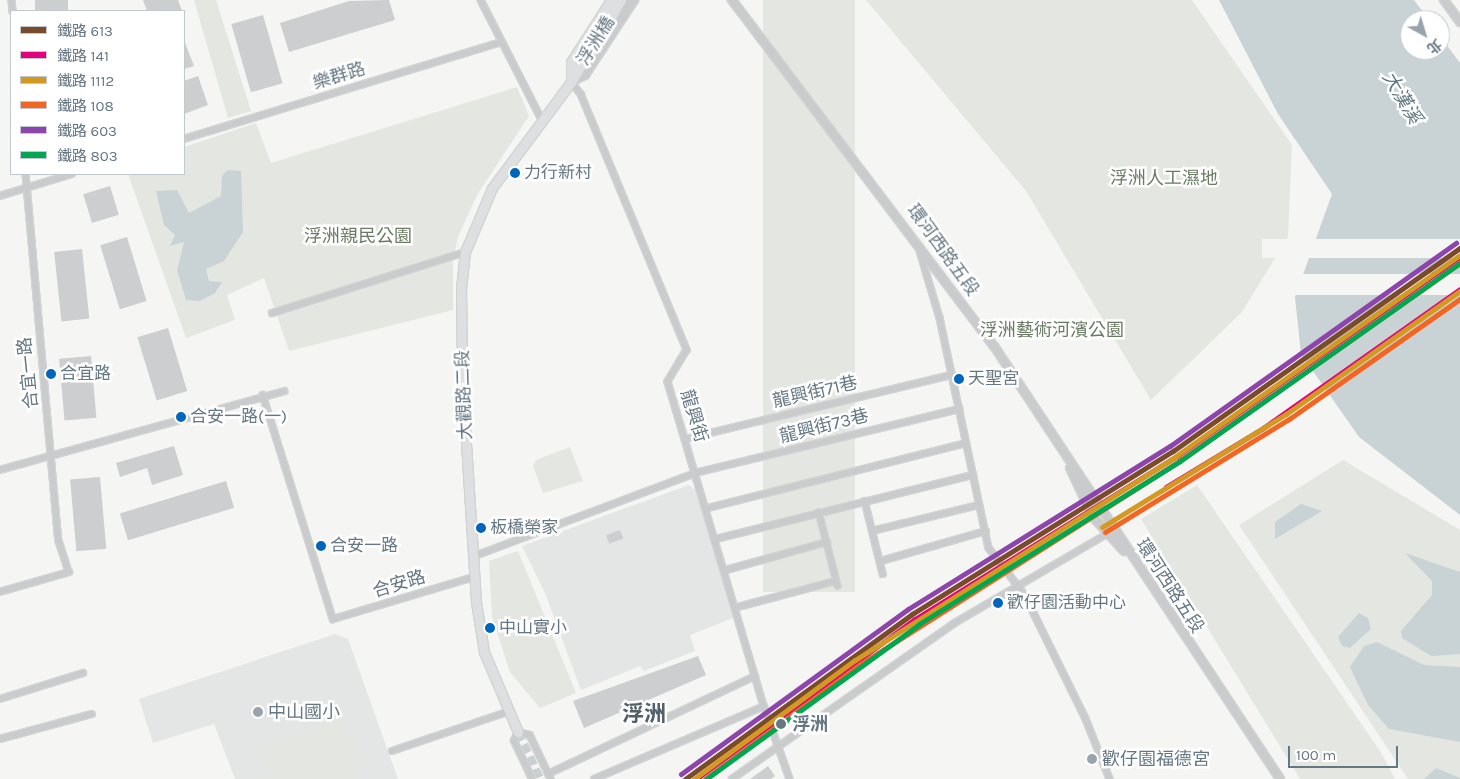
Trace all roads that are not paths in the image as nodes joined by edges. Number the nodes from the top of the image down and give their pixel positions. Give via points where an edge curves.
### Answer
1 (481, 0) edge
2 (611, 0) edge
3 (621, 0) edge
4 (627, 0) edge
5 (634, 0) edge
6 (732, 0) edge
7 (1444, 0) edge
8 (609, 22) junction
9 (1460, 22) edge
10 (502, 42) junction
11 (571, 82) junction
12 (541, 118) junction
13 (185, 139) edge
14 (26, 175) edge
15 (69, 175) edge
16 (27, 187) junction
17 (0, 196) edge
18 (917, 239) junction
19 (465, 252) junction
20 (272, 312) dead end
21 (952, 375) junction
22 (284, 391) dead end
23 (263, 396) junction
24 (959, 409) junction
25 (685, 439) junction
26 (966, 444) junction
27 (1064, 453) junction
28 (51, 455) junction
29 (0, 470) edge
30 (695, 473) junction
31 (973, 474) junction
32 (865, 501) junction
33 (980, 505) junction
34 (708, 508) junction
35 (819, 512) junction
36 (872, 531) junction
37 (986, 531) junction
38 (1107, 534) junction
39 (716, 539) junction
40 (827, 542) junction
41 (472, 557) junction
42 (881, 561) junction
43 (726, 570) junction
44 (883, 574) dead end
45 (1145, 576) junction
46 (474, 577) junction
47 (1018, 586) junction
48 (0, 592) edge
49 (738, 607) junction
50 (82, 673) dead end
51 (755, 676) junction
52 (0, 699) edge
53 (764, 706) junction
54 (507, 712) junction
55 (92, 714) dead end
56 (518, 732) junction
57 (0, 739) edge
58 (778, 746) junction
59 (392, 751) dead end
60 (549, 777) edge
61 (532, 779) edge
62 (594, 779) edge
63 (732, 779) edge
64 (790, 779) edge
65 (1110, 779) edge
66 (1280, 779) edge

1 - 10 street
2 - 11 main road via 571,62
3 - 8 main road, 浮洲橋
4 - 8 street
5 - 11 street via 585,75
6 - 18 street, 環河西路五段
7 - 9 street
8 - 11 main road, 浮洲橋
10 - 12 street
10 - 13 street, 樂群路
11 - 12 main road, 大觀路二段
11 - 25 street, 龍興街 via 580,94 687,350 668,382
12 - 19 main road, 大觀路二段 via 492,188
14 - 16 street, 合宜一路
15 - 16 street
16 - 17 street
16 - 28 street, 合宜一路
18 - 21 street
18 - 27 street, 環河西路五段
19 - 20 street
19 - 41 main road, 大觀路二段 via 461,289 462,380
21 - 24 street
21 - 25 street, 龍興街71巷
22 - 23 street
23 - 28 street
23 - 46 street, 合安路 via 333,619
24 - 26 street
24 - 30 street, 龍興街73巷
25 - 30 street, 龍興街
26 - 31 street
26 - 34 street
27 - 38 street via 1086,504
27 - 45 street, 環河西路五段
28 - 29 street
28 - 48 street, 合宜一路 via 59,541 69,570
30 - 34 street, 龍興街
30 - 41 street, 龍興街73巷
31 - 32 street
31 - 33 street
32 - 35 street
32 - 36 street
33 - 36 street
33 - 37 street
34 - 39 street, 龍興街
35 - 39 street
35 - 40 street
36 - 42 street
37 - 42 street
37 - 47 street via 989,548
38 - 45 street
38 - 47 street
39 - 43 street, 龍興街
40 - 43 street
40 - 49 street via 837,583
41 - 46 main road, 大觀路二段
42 - 44 street
43 - 49 street, 龍興街
45 - 66 street, 環河西路五段
46 - 54 main road, 大觀路二段 via 484,652
47 - 58 street via 953,624
47 - 65 street via 1086,719
49 - 51 street, 龍興街
50 - 52 street
51 - 53 street, 龍興街
51 - 60 street
53 - 58 street, 龍興街
53 - 62 street
54 - 56 main road, 大觀路二段
54 - 59 street
55 - 57 street
56 - 60 street, 大觀路二段 via 530,735
56 - 61 street, 大觀路二段 via 514,741
58 - 63 street
58 - 64 street, 龍興街

